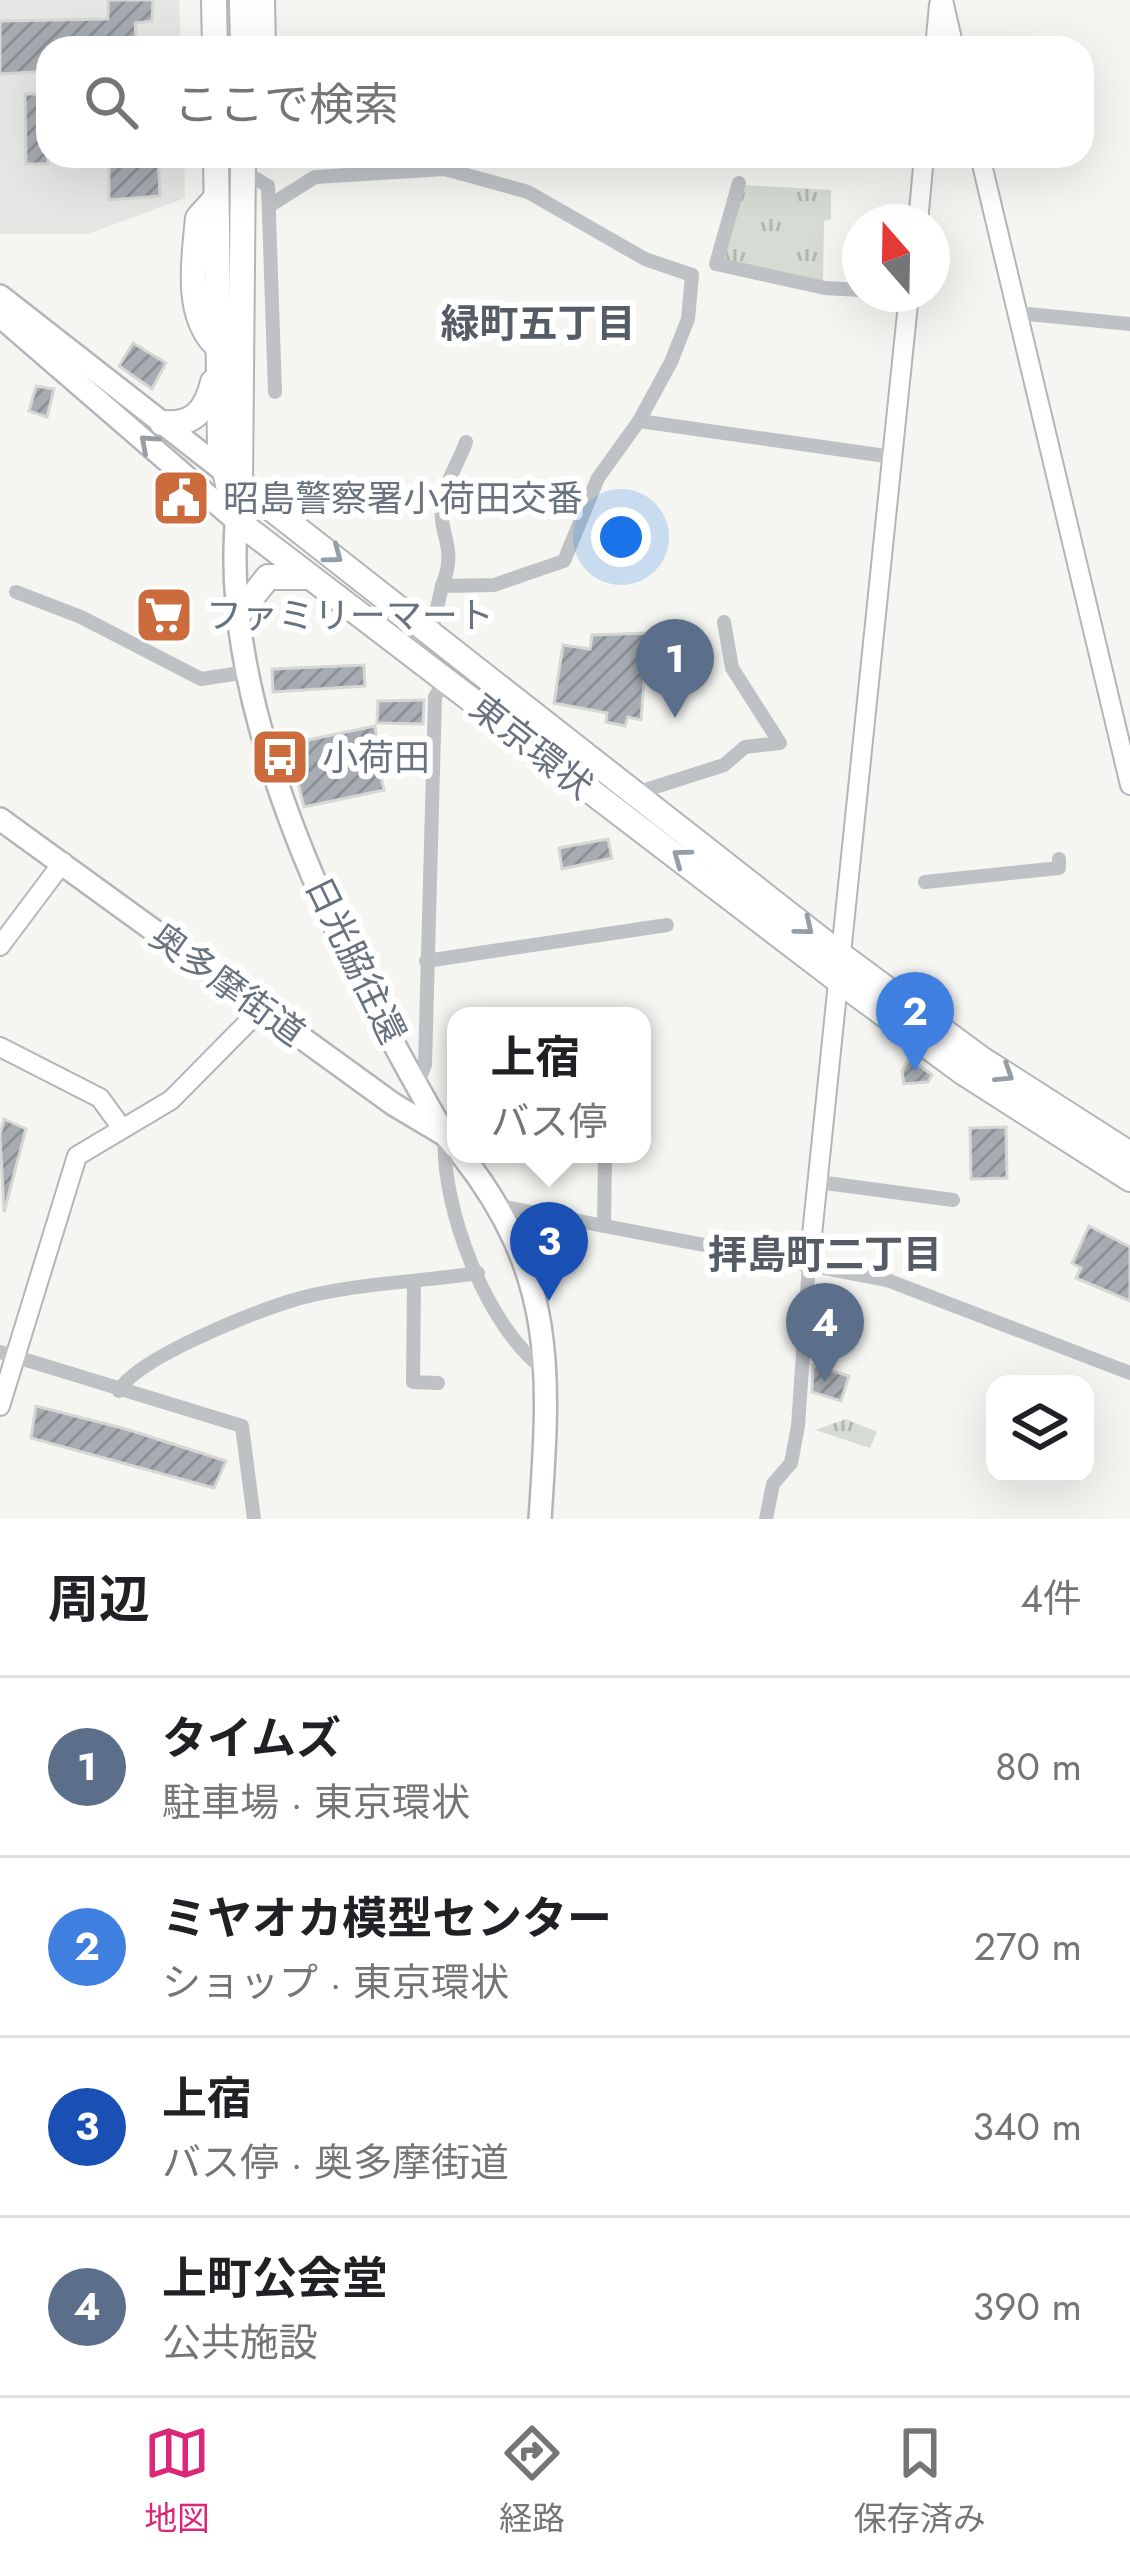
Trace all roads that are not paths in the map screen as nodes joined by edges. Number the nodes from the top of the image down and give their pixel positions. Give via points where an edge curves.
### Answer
1 (214, 0) edge
2 (242, 0) edge
3 (262, 0) edge
4 (941, 0) edge
5 (214, 36) edge
6 (243, 36) edge
7 (263, 36) edge
8 (936, 36) edge
9 (951, 36) edge
10 (216, 168) edge
11 (243, 168) edge
12 (248, 168) edge
13 (923, 168) edge
14 (983, 168) edge
15 (739, 183) dead end
16 (920, 204) edge
17 (269, 206) junction
18 (842, 289) edge
19 (0, 296) edge
20 (907, 312) edge
21 (1018, 313) junction
22 (0, 316) edge
23 (1130, 324) edge
24 (216, 356) junction
25 (275, 392) dead end
26 (639, 421) junction
27 (161, 423) junction
28 (466, 442) dead end
29 (893, 457) junction
30 (231, 477) junction
31 (236, 520) junction
32 (307, 578) junction
33 (442, 586) junction
34 (16, 592) dead end
35 (241, 611) junction
36 (724, 622) dead end
37 (432, 630) junction
38 (247, 672) junction
39 (446, 678) junction
40 (1130, 785) edge
41 (636, 793) junction
42 (0, 819) edge
43 (1059, 859) dead end
44 (63, 862) junction
45 (926, 882) dead end
46 (667, 926) dead end
47 (0, 946) edge
48 (426, 961) junction
49 (840, 969) junction
50 (261, 1009) junction
51 (0, 1047) edge
52 (416, 1085) junction
53 (121, 1126) junction
54 (447, 1135) edge
55 (447, 1141) edge
56 (1130, 1154) edge
57 (447, 1159) edge
58 (467, 1163) edge
59 (605, 1163) edge
60 (1130, 1179) edge
61 (818, 1182) junction
62 (953, 1200) dead end
63 (500, 1206) junction
64 (604, 1226) junction
65 (809, 1264) junction
66 (478, 1273) junction
67 (414, 1282) junction
68 (7, 1355) edge
69 (545, 1370) junction
70 (1130, 1373) edge
71 (438, 1383) dead end
72 (119, 1390) junction
73 (0, 1406) edge
74 (254, 1519) edge
75 (540, 1519) edge
76 (766, 1519) edge

1 - 5 highway
2 - 6 highway
3 - 7 highway
4 - 8 street
4 - 9 street
10 - 24 highway
11 - 30 highway
12 - 17 street via 268,186
13 - 16 street
14 - 21 street
15 - 18 street via 716,264
17 - 25 street
17 - 26 street via 315,177 445,169 528,192 644,259 692,275 688,319
19 - 27 main road
20 - 29 street
21 - 23 street
21 - 40 street
31 -> 22 main road
24 - 27 highway via 200,413
24 - 30 highway
26 - 29 street
26 - 33 street via 598,478 564,560 494,585
27 - 30 main road
28 - 33 street via 443,495 453,560
29 - 49 street
30 - 31 highway
30 -> 37 highway, 東京環状
31 - 32 highway, 東京環状
31 - 35 main road, 日光脇往還
32 - 35 highway via 268,578
32 - 39 highway, 東京環状
33 - 37 street
34 - 38 street via 201,679
35 - 38 main road, 日光脇往還
36 - 41 street via 732,668 780,743 745,747 724,765
37 - 41 highway, 東京環状
38 - 52 main road, 日光脇往還 via 278,791
39 - 48 street via 435,697
49 -> 39 highway, 東京環状
41 -> 49 highway, 東京環状
42 - 44 main road, 奥多摩街道
43 - 45 street via 1058,868
44 - 47 street
44 - 50 main road, 奥多摩街道
46 - 48 street
48 - 52 street via 425,1065
49 -> 56 highway, 東京環状
49 - 60 highway, 東京環状 via 964,1073
49 - 61 street
50 - 53 street via 171,1100
50 - 55 main road, 奥多摩街道
51 - 53 street via 100,1098
52 - 54 main road, 日光脇往還
53 - 68 street via 86,1146 68,1173
57 - 66 street, 日光脇往還
58 - 63 main road, 奥多摩街道
59 - 64 street
61 - 62 street
61 - 65 street
63 - 64 street
63 - 69 main road, 奥多摩街道 via 529,1267
64 - 65 street
65 - 70 street via 887,1280
65 - 76 street via 798,1426
66 - 67 street
66 - 69 street, 日光脇往還 via 520,1352
67 - 71 street via 413,1382
67 - 72 street via 289,1301 160,1357 126,1376
68 - 72 street
68 - 73 street
69 - 75 main road, 奥多摩街道
72 - 74 street via 242,1426

